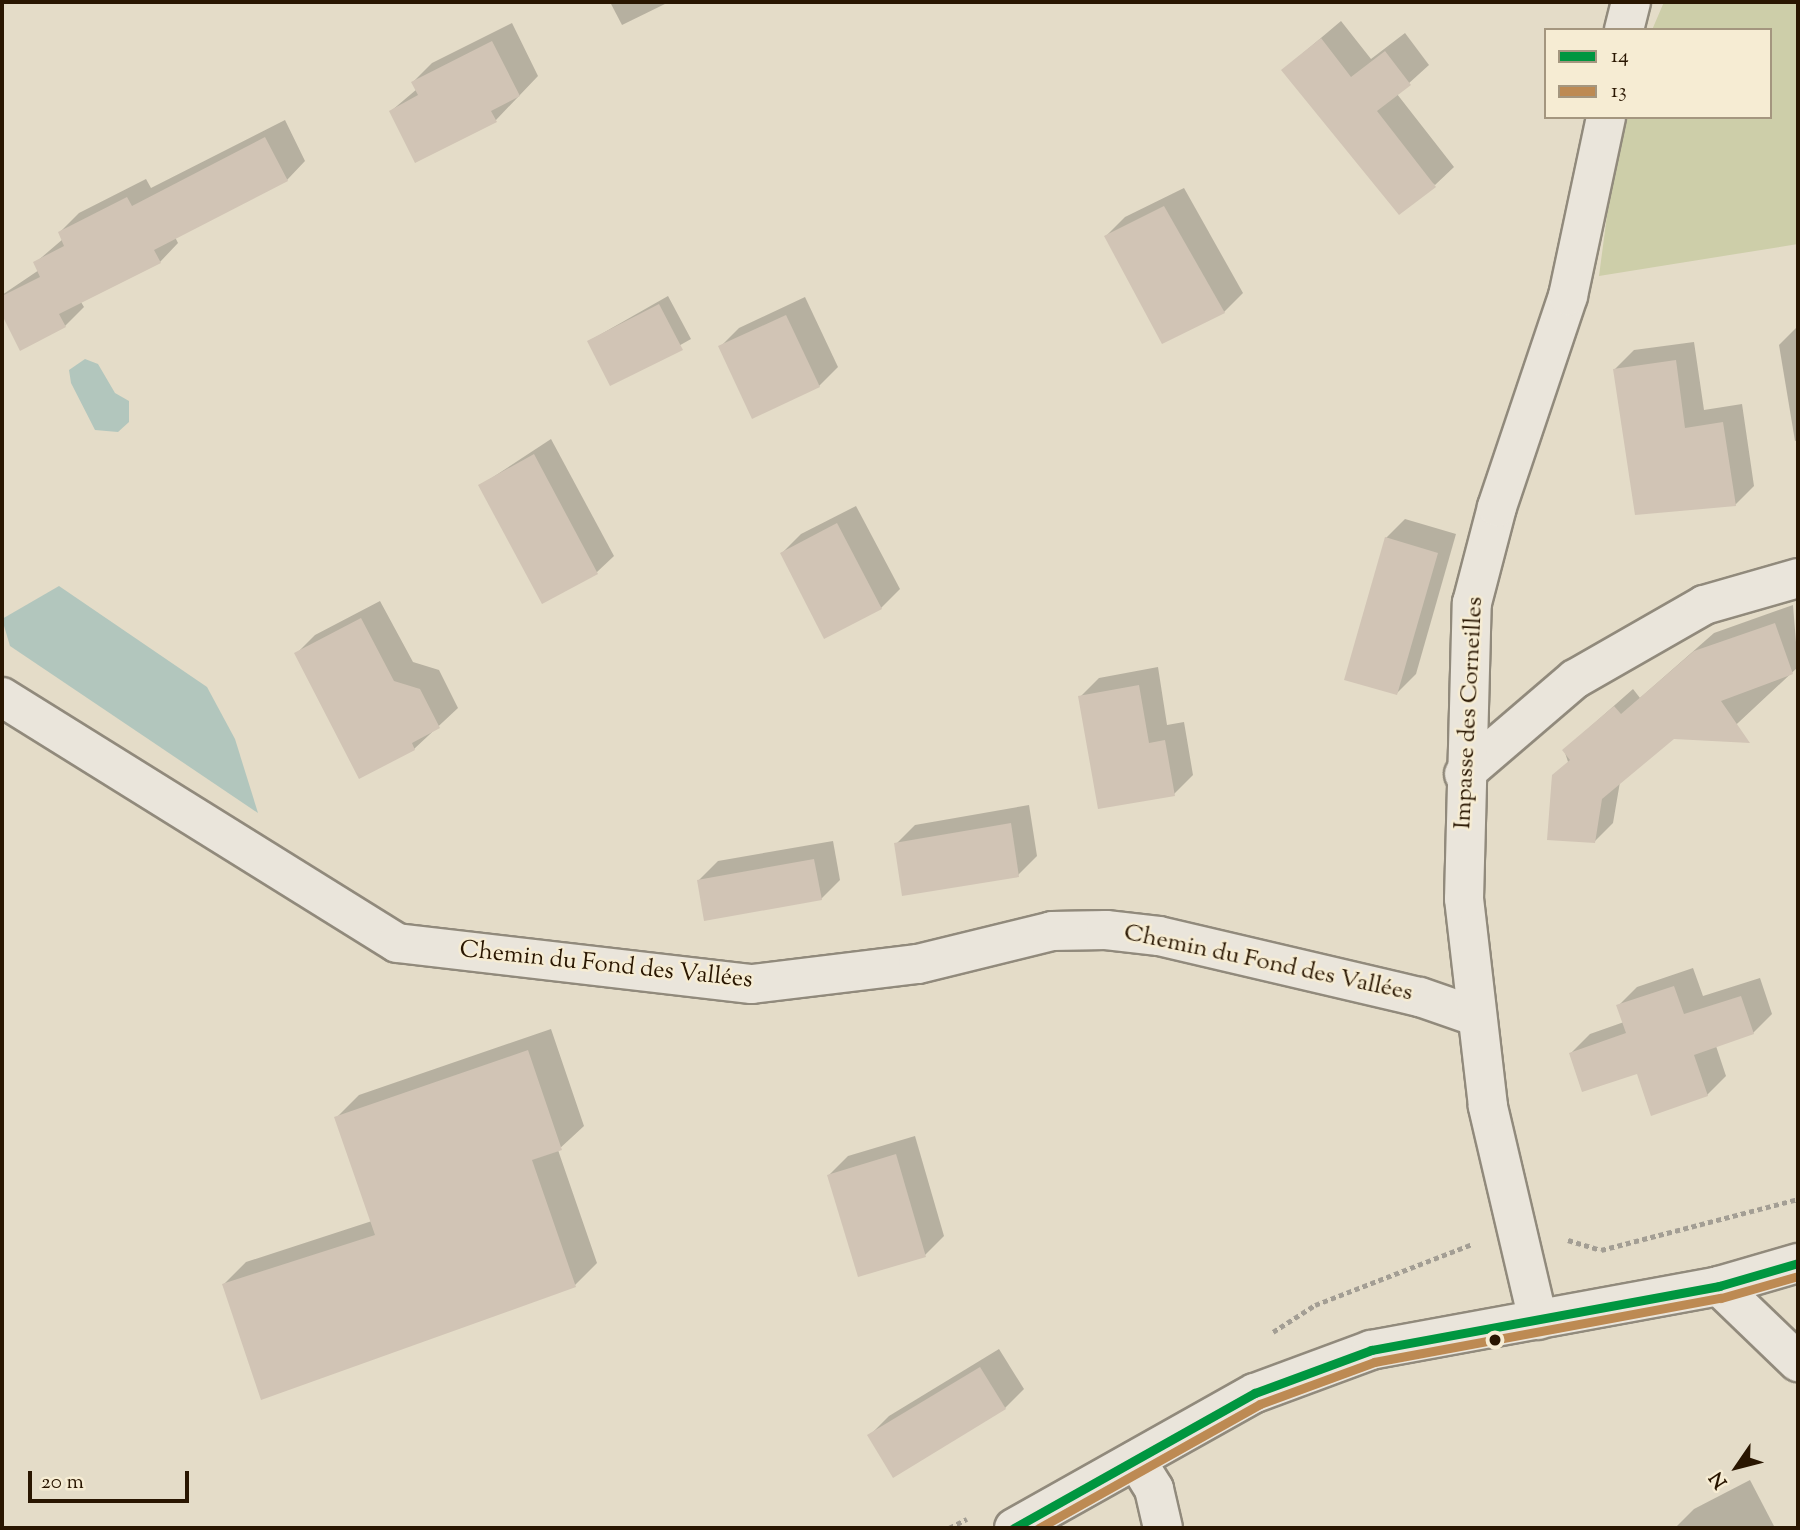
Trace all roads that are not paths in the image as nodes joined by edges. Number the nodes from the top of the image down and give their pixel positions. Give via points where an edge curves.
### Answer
1 (1630, 2) edge
2 (1625, 28) edge
3 (1606, 119) edge
4 (1798, 578) edge
5 (2, 696) edge
6 (1464, 774) junction
7 (1475, 1016) junction
8 (1798, 1263) edge
9 (1719, 1286) junction
10 (1538, 1320) junction
11 (1798, 1362) edge
12 (1136, 1460) junction
13 (1014, 1528) edge
14 (1163, 1528) edge

1 - 2 street
3 - 6 street, Impasse des Corneilles via 1568,296 1497,507 1472,603
4 - 6 street via 1704,606 1575,679
5 - 7 street, Chemin du Fond des Vallées via 397,943 752,984 918,964 1052,931 1106,930 1159,936 1420,996
6 - 7 street, Impasse des Corneilles via 1464,899
7 - 10 street, Impasse des Corneilles via 1488,1106
8 - 9 street
9 - 10 street
9 - 11 street
10 - 12 street via 1371,1350 1255,1393
12 - 13 street
12 - 14 street via 1154,1489

